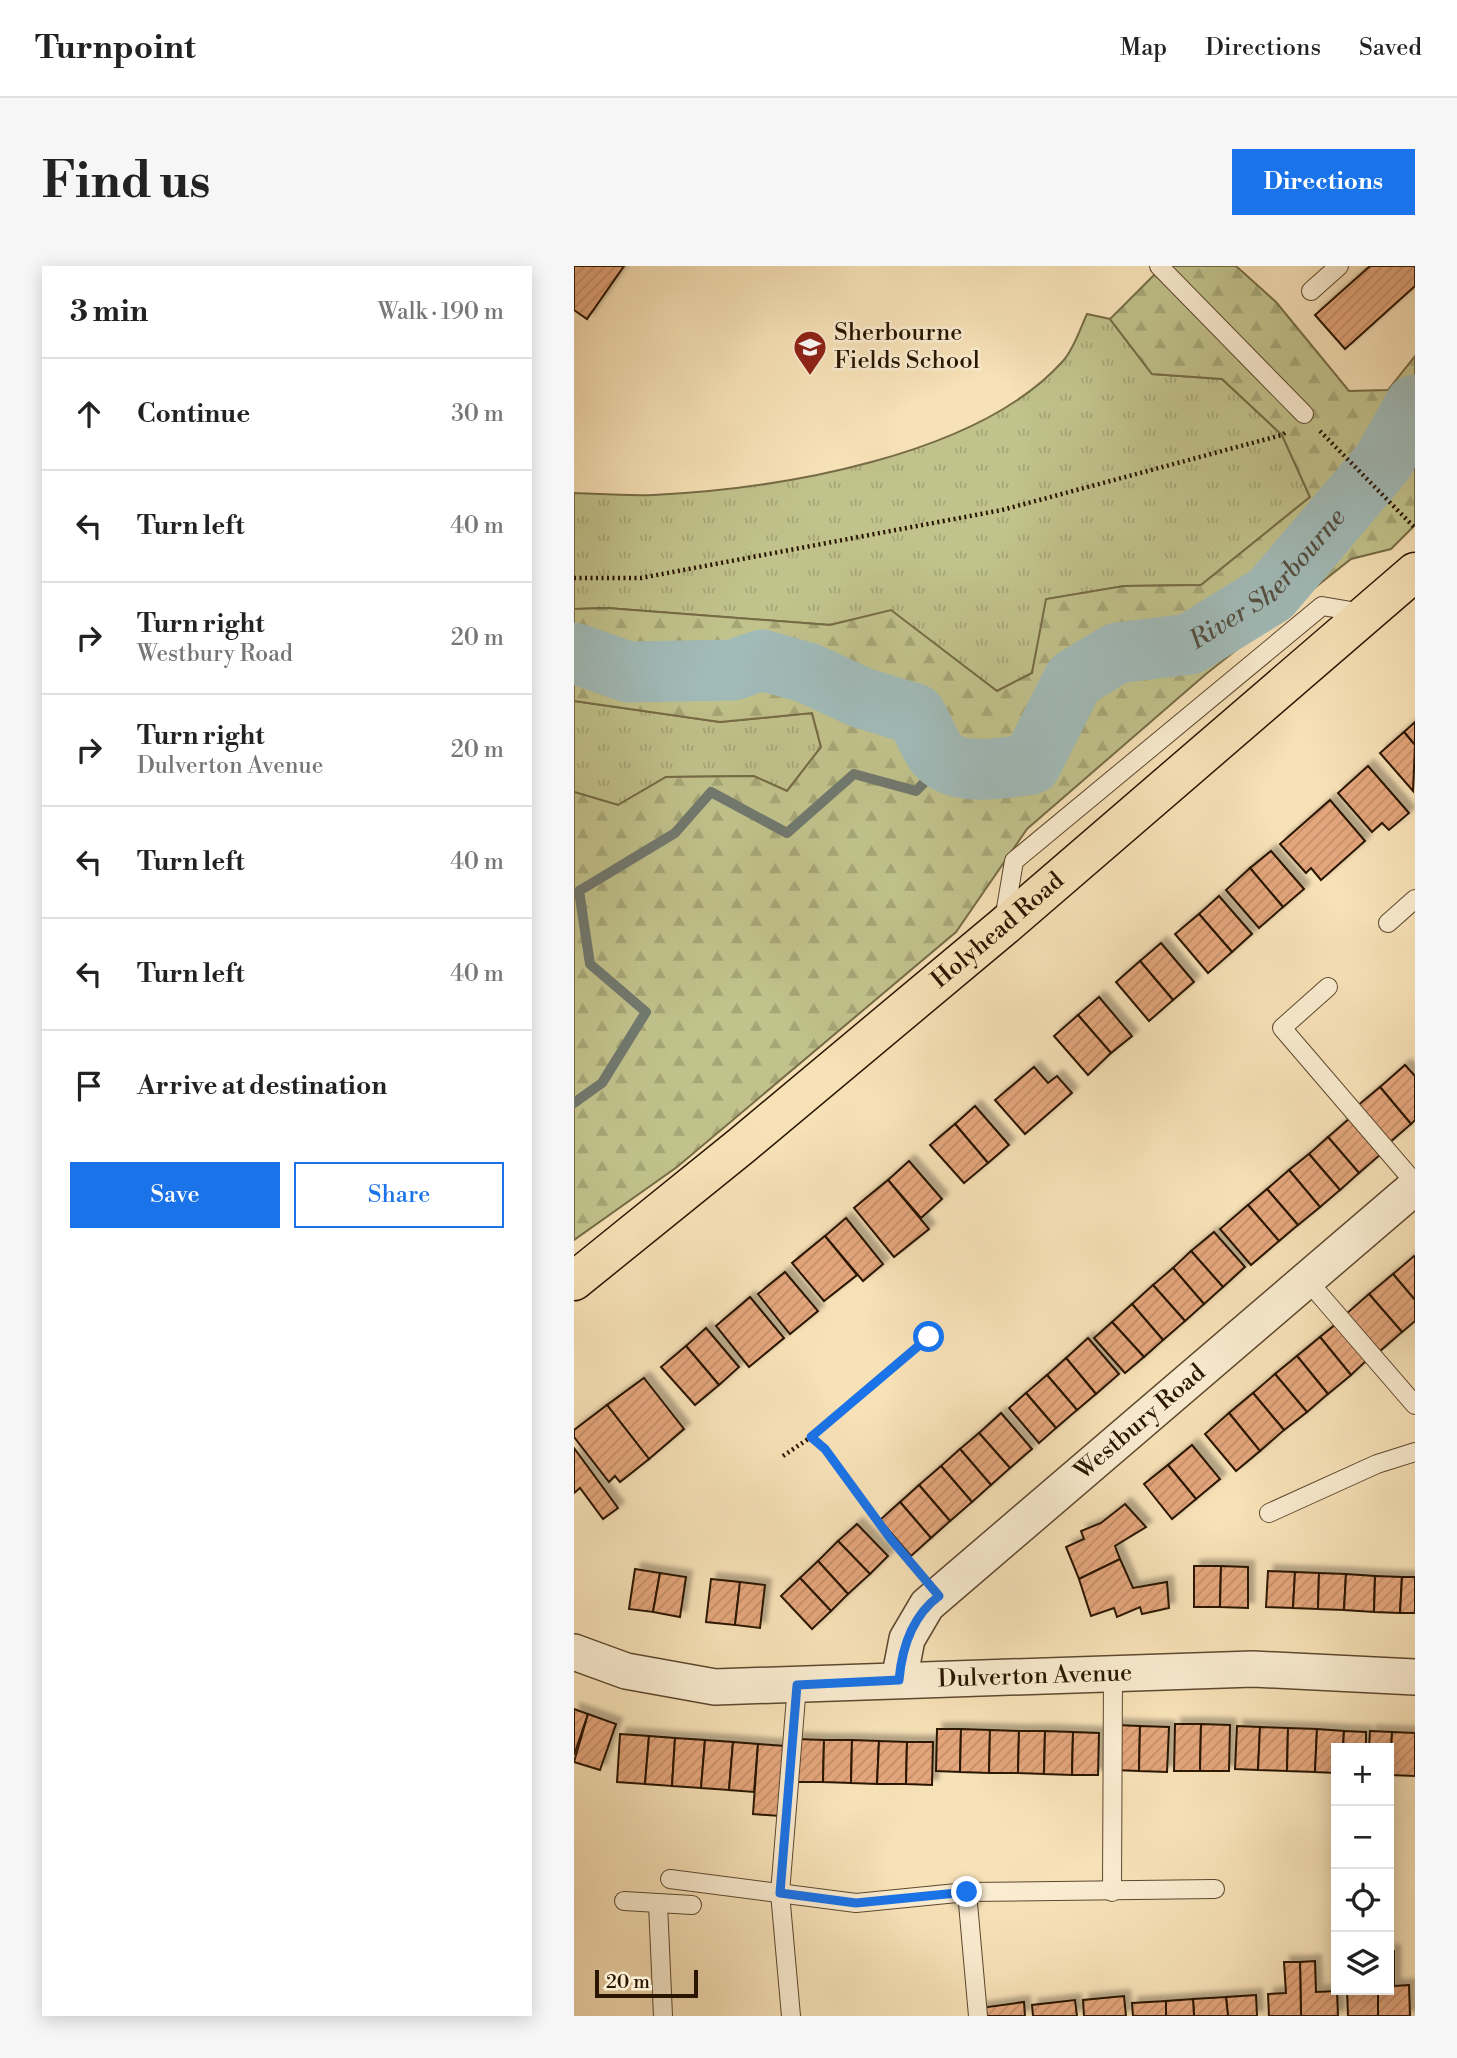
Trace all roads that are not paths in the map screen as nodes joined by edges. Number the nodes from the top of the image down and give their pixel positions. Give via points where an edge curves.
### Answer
1 (1159, 266) edge
2 (1339, 266) edge
3 (1311, 292) dead end
4 (1304, 414) road end
5 (1415, 572) edge
6 (1415, 900) edge
7 (1388, 923) dead end
8 (1328, 988) dead end
9 (1415, 1185) edge
10 (1307, 1280) junction
11 (574, 1281) edge
12 (1415, 1405) edge
13 (1415, 1452) edge
14 (1269, 1513) dead end
15 (574, 1652) edge
16 (1114, 1673) junction
17 (1415, 1676) edge
18 (899, 1680) junction
19 (797, 1685) junction
20 (670, 1879) dead end
21 (1215, 1889) dead end
22 (967, 1892) junction
23 (1112, 1892) junction
24 (780, 1893) junction
25 (624, 1901) dead end
26 (658, 1903) junction
27 (692, 1905) dead end
28 (663, 2016) edge
29 (791, 2016) edge
30 (978, 2016) edge

1 - 4 lane
2 - 3 lane
5 - 11 highway, Holyhead Road via 1003,927
6 - 7 lane
8 - 9 lane via 1282,1028
9 - 10 street, Westbury Road
10 - 12 lane
10 - 18 street, Westbury Road via 927,1605 907,1639
13 - 14 lane via 1377,1464
15 - 19 street, Dulverton Avenue via 626,1671 715,1687
16 - 17 street, Dulverton Avenue via 1253,1669
16 - 18 street, Dulverton Avenue
16 - 23 lane
18 - 19 street, Dulverton Avenue
19 - 24 lane
20 - 24 lane
21 - 23 lane
22 - 23 lane
22 - 24 lane via 856,1903
22 - 30 lane
24 - 29 lane
25 - 26 lane
26 - 27 lane
26 - 28 lane

